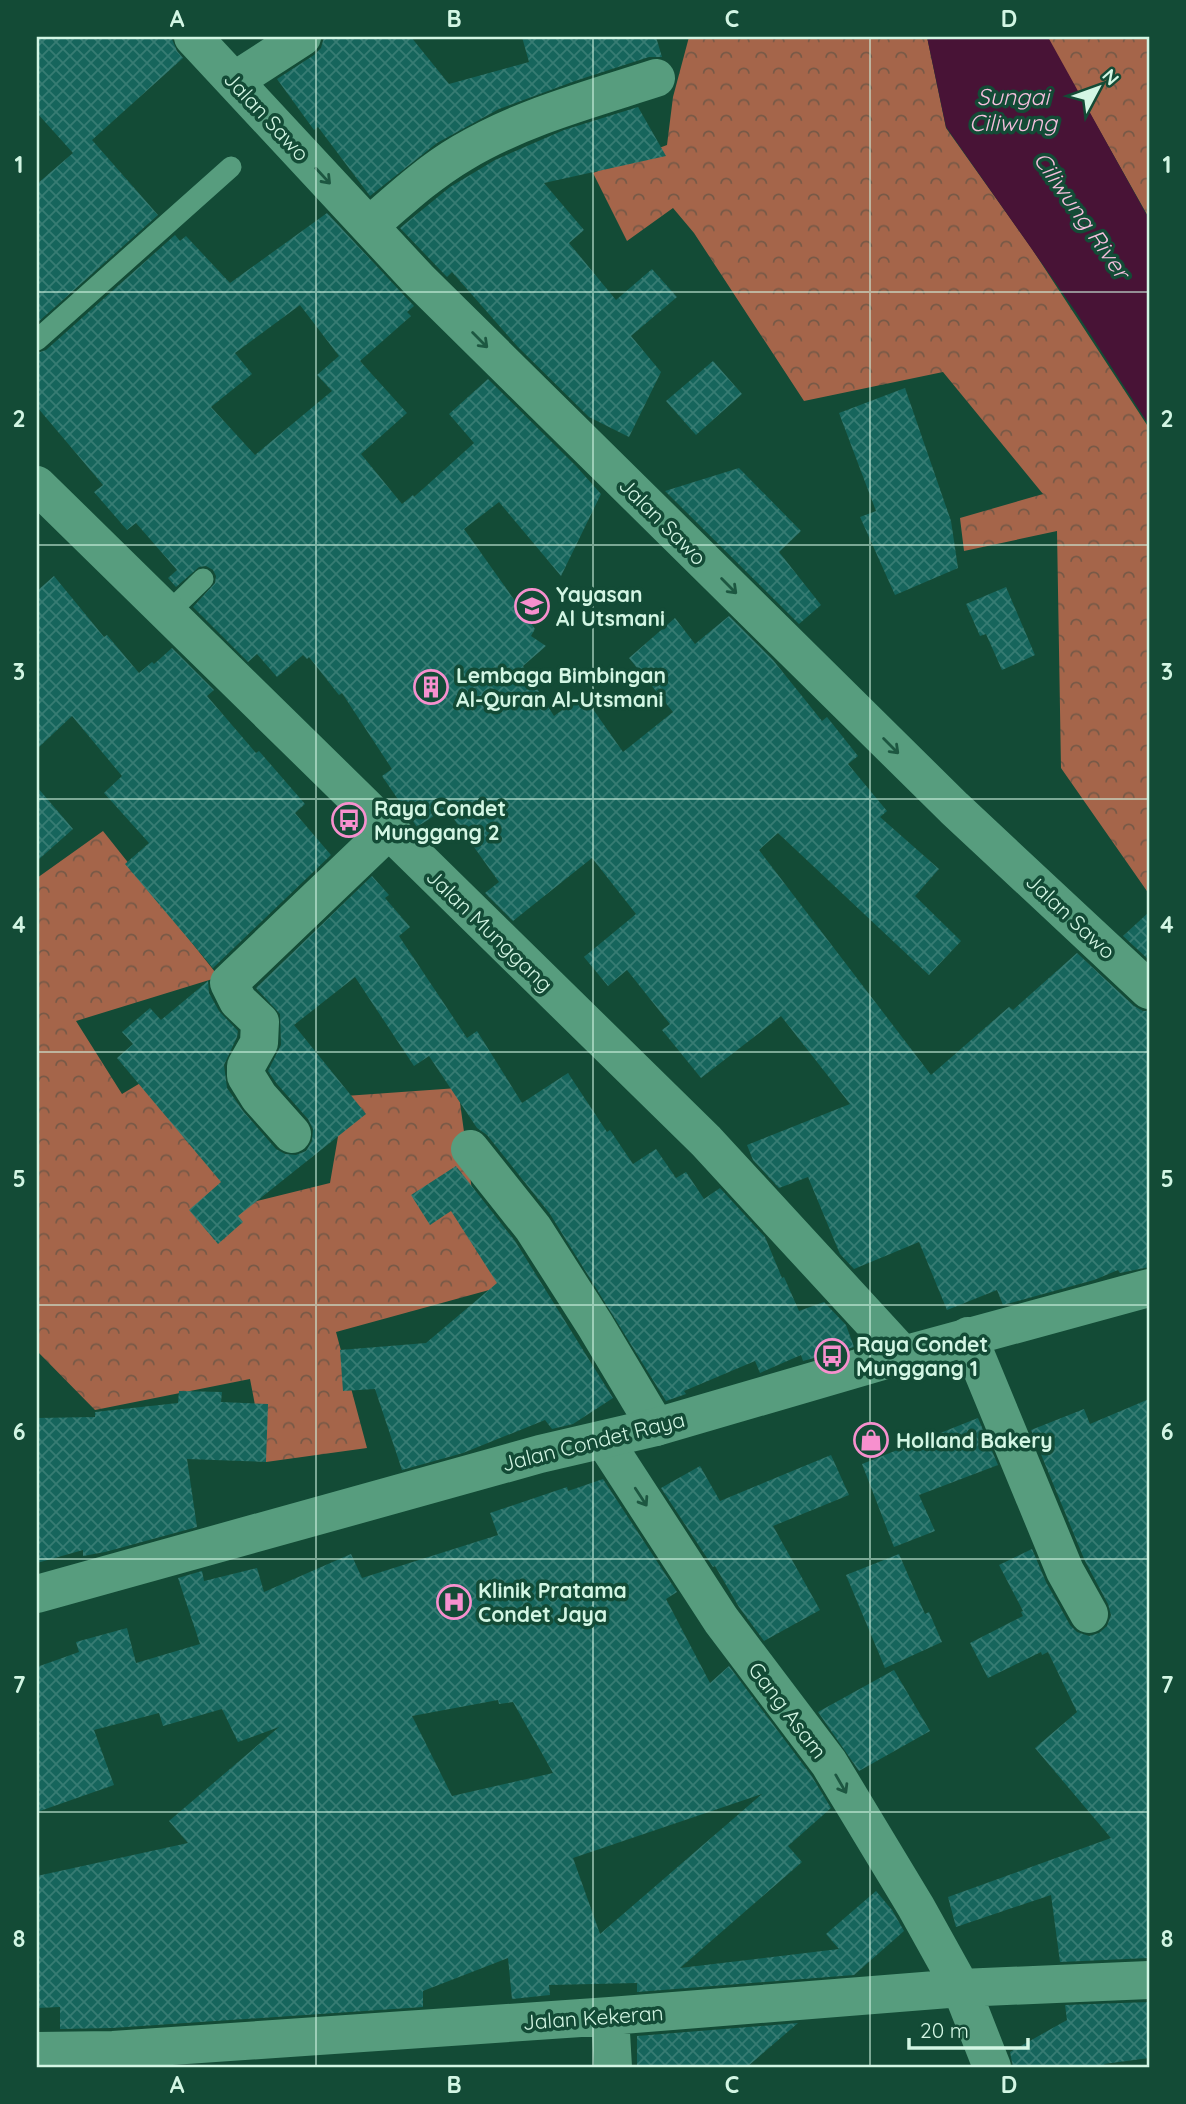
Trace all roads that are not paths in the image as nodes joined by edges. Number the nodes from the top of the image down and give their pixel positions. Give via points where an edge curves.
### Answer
1 (193, 37) edge
2 (302, 37) edge
3 (656, 78) dead end
4 (234, 81) junction
5 (231, 167) dead end
6 (369, 226) junction
7 (37, 340) edge
8 (37, 485) edge
9 (203, 579) dead end
10 (168, 613) junction
11 (388, 830) junction
12 (1149, 990) edge
13 (292, 1134) dead end
14 (470, 1149) dead end
15 (1149, 1288) edge
16 (968, 1336) junction
17 (903, 1354) junction
18 (656, 1427) junction
19 (604, 1440) junction
20 (37, 1594) edge
21 (1089, 1614) dead end
22 (1149, 1980) edge
23 (961, 1988) junction
24 (610, 2016) junction
25 (37, 2050) edge
26 (308, 2052) edge
27 (113, 2059) edge
28 (613, 2067) edge
29 (992, 2067) edge

1 - 4 street, Jalan Sawo
2 - 4 street
3 - 6 street via 486,139 435,170
4 -> 6 street, Jalan Sawo
5 - 7 lane
6 -> 12 street, Jalan Sawo via 954,808
8 - 10 street, Jalan Munggang
9 - 10 lane
10 - 11 street, Jalan Munggang
11 - 13 street via 229,982 238,1001 260,1022 259,1043 246,1066 246,1076
11 - 17 street, Jalan Munggang via 705,1141
14 - 18 street via 533,1228
15 - 16 street, Jalan Condet Raya
16 - 17 street, Jalan Condet Raya
16 - 21 street via 1065,1571
17 - 18 street, Jalan Condet Raya
18 - 19 street, Jalan Condet Raya
19 - 20 street, Jalan Condet Raya
19 -> 23 street, Gang Asam via 720,1619 828,1763
22 - 23 street, Jalan Kekeran
23 - 24 street, Jalan Kekeran
23 - 29 street, Gang Asam
24 - 26 street, Jalan Kekeran
24 - 28 street
25 - 27 street, Jalan Kekeran
26 - 27 street, Jalan Kekeran

